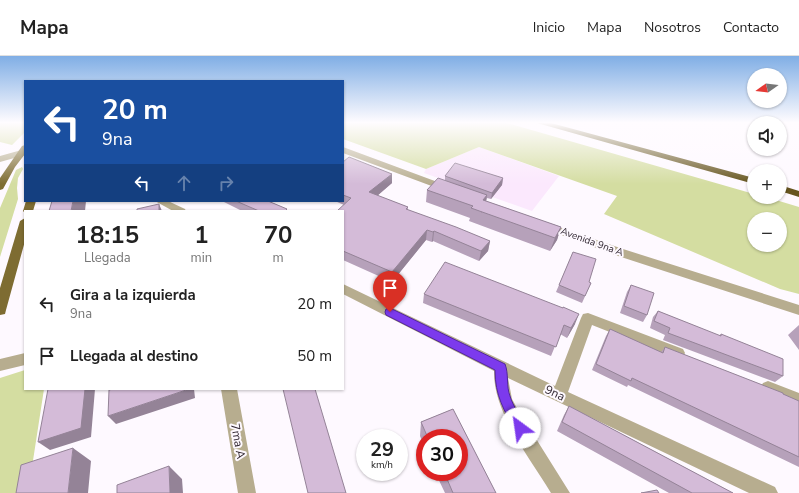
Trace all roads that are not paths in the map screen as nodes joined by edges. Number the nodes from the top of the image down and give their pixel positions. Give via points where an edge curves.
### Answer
1 (616, 143) edge
2 (344, 150) edge
3 (24, 151) edge
4 (0, 158) edge
5 (747, 179) edge
6 (0, 187) edge
7 (787, 190) edge
8 (455, 191) edge
9 (799, 194) edge
10 (162, 202) edge
11 (179, 210) edge
12 (537, 222) edge
13 (24, 225) edge
14 (344, 290) edge
15 (0, 310) edge
16 (799, 310) edge
17 (689, 357) edge
18 (24, 359) edge
19 (0, 365) edge
20 (501, 368) junction
21 (754, 382) edge
22 (229, 390) edge
23 (559, 395) junction
24 (797, 399) edge
25 (247, 493) edge
26 (561, 493) edge
27 (769, 493) edge

1 - 5 highway
2 - 8 street
3 - 4 street
3 - 6 main road
7 - 9 highway
10 - 11 street
12 - 16 street, Avenida 9na A via 618,252
13 - 15 main road
14 - 20 street, 9na
17 - 23 street via 588,318
18 - 19 street
20 - 23 street, 9na
20 - 26 street via 501,385 512,415
21 - 24 street
22 - 25 street, 7ma A
23 - 27 street, 9na

